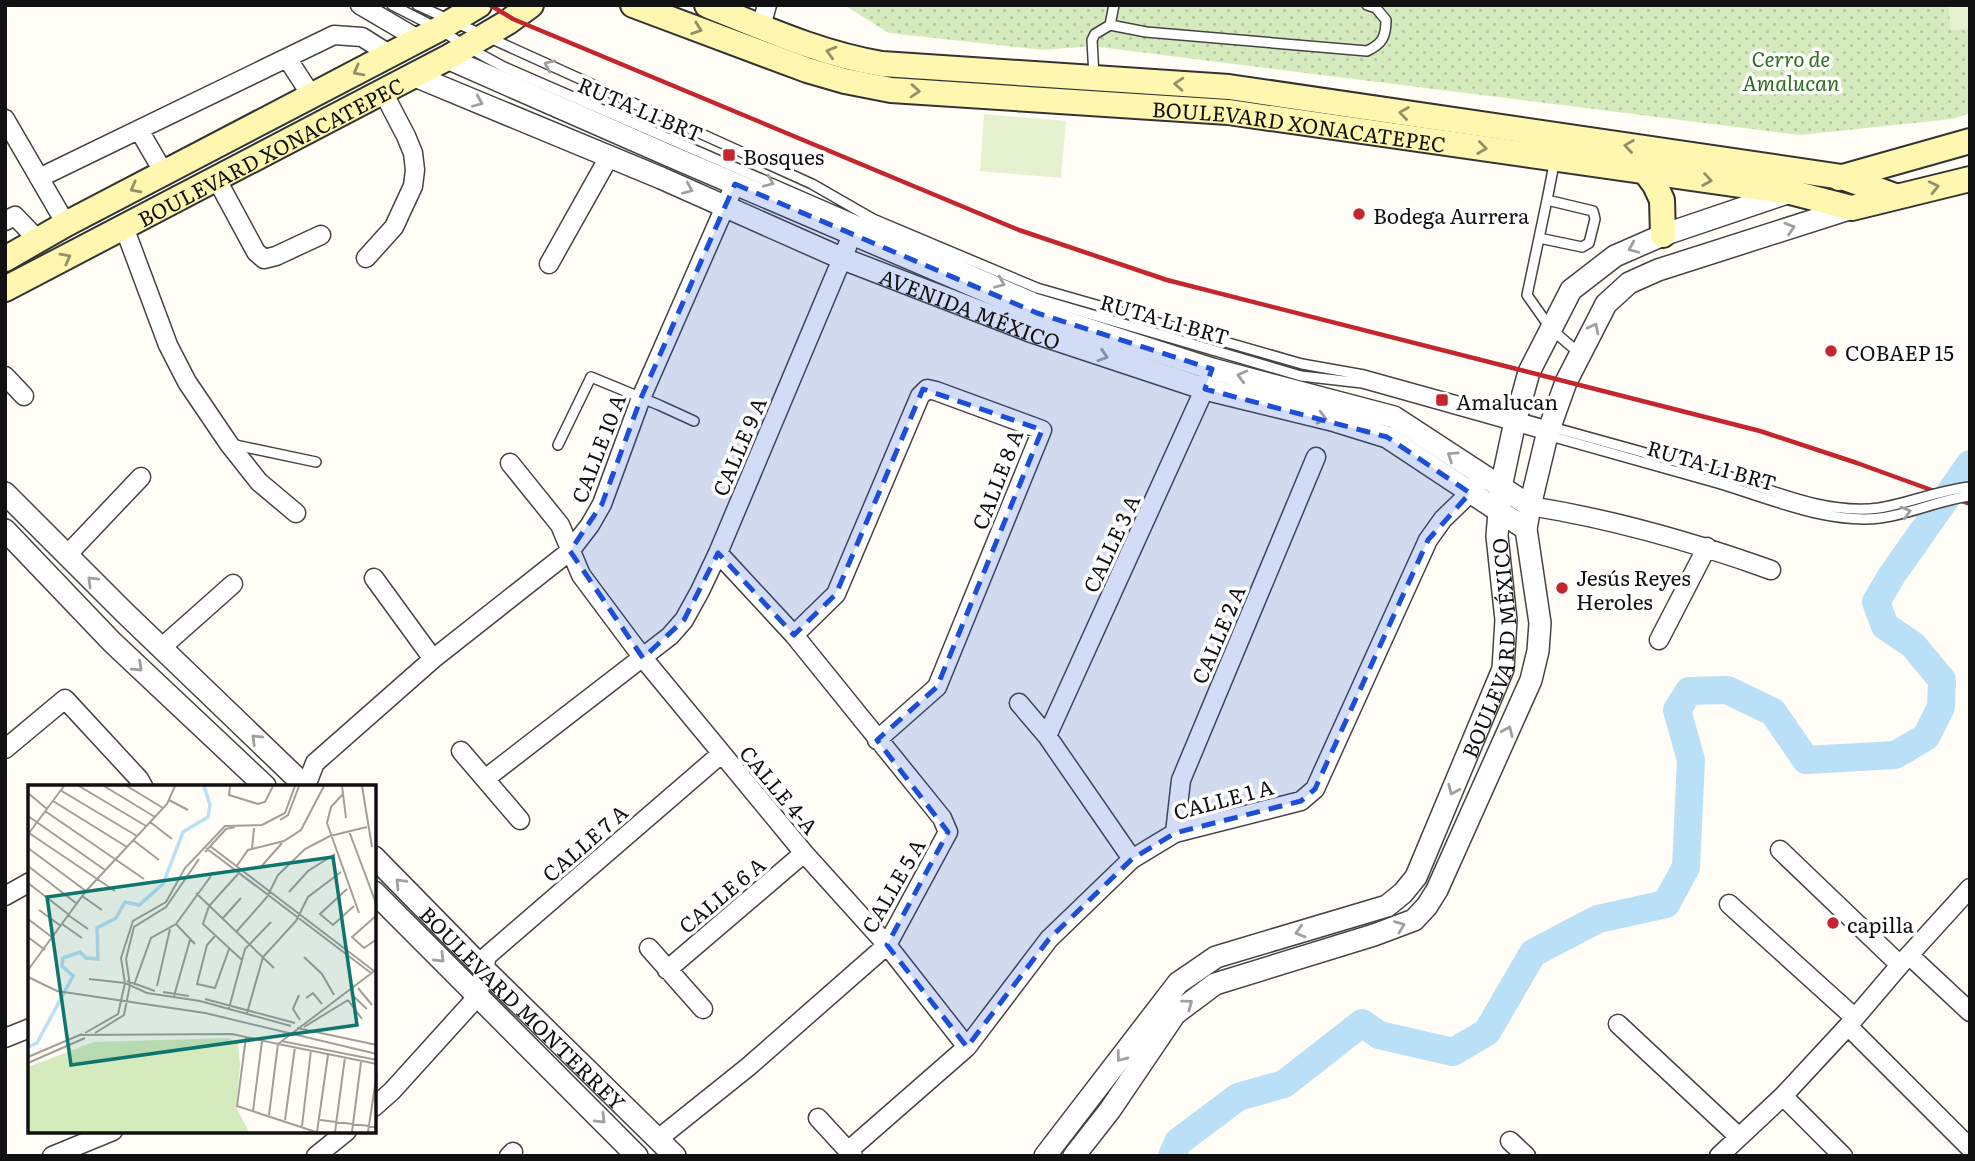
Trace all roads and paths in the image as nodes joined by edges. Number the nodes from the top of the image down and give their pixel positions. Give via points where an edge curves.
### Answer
1 (360, 5) edge
2 (392, 5) edge
3 (417, 5) edge
4 (479, 5) edge
5 (531, 5) edge
6 (633, 5) edge
7 (706, 5) edge
8 (1114, 5) edge
9 (1367, 5) edge
10 (764, 16) edge
11 (1110, 25) junction
12 (437, 29) junction
13 (466, 47) junction
14 (389, 54) junction
15 (286, 58) junction
16 (415, 76) junction
17 (1094, 78) junction
18 (383, 92) junction
19 (311, 95) junction
20 (5, 119) edge
21 (139, 130) junction
22 (1970, 141) edge
23 (609, 157) junction
24 (1555, 158) junction
25 (1644, 170) junction
26 (164, 173) junction
27 (1842, 177) junction
28 (39, 178) junction
29 (216, 178) junction
30 (1970, 179) edge
31 (735, 184) junction
32 (1790, 192) junction
33 (1895, 196) junction
34 (1547, 200) junction
35 (726, 206) junction
36 (1852, 208) junction
37 (8, 215) edge
38 (66, 224) junction
39 (124, 227) junction
40 (321, 235) dead end
41 (852, 235) junction
42 (1663, 235) junction
43 (1539, 238) junction
44 (38, 240) junction
45 (5, 258) edge
46 (366, 258) dead end
47 (841, 258) junction
48 (549, 264) dead end
49 (5, 289) edge
50 (1551, 329) junction
51 (1581, 354) junction
52 (1212, 369) junction
53 (5, 376) edge
54 (1205, 389) junction
55 (24, 396) dead end
56 (641, 398) junction
57 (694, 421) dead end
58 (1515, 421) junction
59 (1549, 431) junction
60 (1588, 442) junction
61 (229, 444) junction
62 (558, 445) dead end
63 (1316, 457) dead end
64 (316, 462) dead end
65 (510, 463) dead end
66 (141, 477) dead end
67 (1476, 485) junction
68 (1970, 486) edge
69 (1501, 487) junction
70 (5, 493) edge
71 (1970, 496) edge
72 (1530, 506) junction
73 (1497, 511) junction
74 (296, 513) dead end
75 (1526, 529) junction
76 (5, 530) edge
77 (1707, 547) junction
78 (570, 551) junction
79 (718, 553) junction
80 (67, 555) junction
81 (1771, 570) dead end
82 (374, 578) dead end
83 (233, 584) dead end
84 (793, 635) junction
85 (1659, 640) dead end
86 (161, 648) junction
87 (643, 658) junction
88 (433, 659) junction
89 (1018, 703) dead end
90 (1047, 736) junction
91 (877, 740) junction
92 (5, 749) edge
93 (461, 751) dead end
94 (721, 754) junction
95 (485, 779) junction
96 (142, 785) edge
97 (264, 785) edge
98 (304, 785) edge
99 (305, 785) edge
100 (520, 820) dead end
101 (1175, 833) junction
102 (1780, 850) dead end
103 (804, 853) junction
104 (376, 859) edge
105 (1132, 859) junction
106 (28, 883) edge
107 (1970, 888) edge
108 (376, 894) edge
109 (5, 896) edge
110 (1728, 904) dead end
111 (887, 945) junction
112 (649, 948) dead end
113 (1904, 960) junction
114 (484, 968) junction
115 (667, 970) junction
116 (478, 996) junction
117 (703, 1009) dead end
118 (1970, 1012) edge
119 (1852, 1022) junction
120 (1618, 1024) dead end
121 (28, 1029) edge
122 (5, 1038) edge
123 (967, 1047) junction
124 (1783, 1096) junction
125 (376, 1105) edge
126 (818, 1118) dead end
127 (108, 1133) edge
128 (345, 1133) edge
129 (1739, 1137) junction
130 (658, 1139) junction
131 (1510, 1141) dead end
132 (1970, 1148) edge
133 (850, 1153) edge
134 (52, 1156) edge
135 (316, 1156) edge
136 (637, 1156) edge
137 (675, 1156) edge
138 (1045, 1156) edge
139 (1074, 1156) edge
140 (1526, 1156) edge
141 (1719, 1156) edge
142 (1843, 1156) edge

1 - 12 street
2 - 12 lane, RUTA L1 BRT
3 - 12 lane, RUTA L1 BRT
4 - 12 main road, BOULEVARD XONACATEPEC
5 - 13 main road, BOULEVARD XONACATEPEC
6 -> 24 main road, BOULEVARD XONACATEPEC via 807,70 891,90 1228,112
7 - 10 main road, BOULEVARD XONACATEPEC
8 - 11 lane
9 - 11 lane via 1386,19 1386,34 1380,45 1367,51
17 -> 10 main road, BOULEVARD XONACATEPEC via 854,59 817,48
11 - 17 lane via 1092,40
12 - 13 lane, RUTA L1 BRT
12 - 13 lane, RUTA L1 BRT
12 - 14 main road, BOULEVARD XONACATEPEC
13 - 16 main road, BOULEVARD XONACATEPEC
13 - 31 street, AVENIDA MÉXICO
58 -> 13 lane, RUTA L1 BRT via 1364,374 1302,364 1037,288 873,219 812,184
13 -> 58 lane, RUTA L1 BRT via 504,68 1035,298 1301,376 1362,383
14 - 15 street via 362,37 334,35
14 -> 19 main road, BOULEVARD XONACATEPEC
15 - 19 street
15 - 21 street
16 - 18 main road, BOULEVARD XONACATEPEC
16 -> 23 street, AVENIDA MÉXICO
27 -> 17 main road, BOULEVARD XONACATEPEC via 1229,87
18 - 29 main road, BOULEVARD XONACATEPEC
18 - 46 street via 413,153 415,170 413,186 394,227
19 - 26 main road, BOULEVARD XONACATEPEC
20 - 28 street
21 - 26 street
21 - 28 street
22 - 27 main road, BOULEVARD XONACATEPEC
23 -> 35 street, AVENIDA MÉXICO
23 - 48 street
24 - 25 main road, BOULEVARD XONACATEPEC
24 - 34 lane
25 -> 32 main road, BOULEVARD XONACATEPEC
25 - 42 main road via 1662,200
26 -> 38 main road, BOULEVARD XONACATEPEC
27 - 32 main road, BOULEVARD MÉXICO
27 - 33 main road
28 - 38 street
29 - 39 main road, BOULEVARD XONACATEPEC
29 - 40 street via 264,259
33 -> 30 main road
31 - 35 street, CALLE 10 A
31 - 41 street, AVENIDA MÉXICO
32 - 36 main road, BOULEVARD XONACATEPEC
32 - 42 street, BOULEVARD MÉXICO
33 - 36 main road
34 - 43 lane
34 - 43 lane via 1593,211 1595,219 1589,243 1582,247
35 - 47 street, AVENIDA MÉXICO
35 - 56 street, CALLE 10 A
51 -> 36 street, BOULEVARD MÉXICO via 1606,304 1629,283
37 - 44 street
38 - 44 main road, BOULEVARD XONACATEPEC
49 -> 39 main road, BOULEVARD XONACATEPEC
39 - 61 street via 168,345
41 - 47 street, CALLE 9 A
41 - 52 street, AVENIDA MÉXICO via 1037,313
42 -> 50 street, BOULEVARD MÉXICO via 1615,256 1570,290
43 - 50 lane via 1527,295
44 - 45 main road, BOULEVARD XONACATEPEC
47 -> 54 street, AVENIDA MÉXICO via 1030,331
47 - 79 street, CALLE 9 A
50 - 51 lane
50 - 58 street, BOULEVARD MÉXICO via 1530,372
51 - 59 street, BOULEVARD MÉXICO
52 - 54 street, CALLE 3 A
67 -> 52 street, AVENIDA MÉXICO via 1394,416
53 - 55 street
54 -> 67 street, AVENIDA MÉXICO via 1387,437
54 - 90 street, CALLE 3 A
56 - 57 lane
56 - 62 lane via 591,377
56 - 78 street, CALLE 10 A via 602,504
58 - 59 lane, RUTA L1 BRT
58 - 69 street, BOULEVARD MÉXICO
59 - 60 lane, RUTA L1 BRT
59 - 72 street, BOULEVARD MÉXICO
60 - 68 lane, RUTA L1 BRT, bridge via 1833,507 1876,508
60 -> 71 lane, RUTA L1 BRT, bridge via 1833,517 1895,516
61 - 64 lane
61 - 74 street via 259,482
63 - 101 street, CALLE 2 A via 1181,780
65 - 78 street, CALLE 4-A via 560,525
66 - 80 street
67 - 69 street, AVENIDA MÉXICO
67 - 73 street, AVENIDA MÉXICO
67 - 101 street, CALLE 1 A via 1428,540 1314,789 1301,801
69 - 72 street, AVENIDA MÉXICO
69 - 73 street, BOULEVARD MÉXICO
70 - 80 street
72 - 75 street, BOULEVARD MÉXICO
72 - 77 street
73 - 75 street, AVENIDA MÉXICO
73 -> 138 street, BOULEVARD MÉXICO via 1506,620 1503,669 1416,877 1387,906 1216,957 1178,983
139 -> 75 street, BOULEVARD MÉXICO via 1175,1014 1215,984 1415,920 1427,906 1531,680 1540,623
76 -> 97 street via 112,642
77 - 81 street
77 - 85 street
78 - 87 street, CALLE 4-A via 581,575
78 - 88 street, CALLE 10 A
79 - 84 street, CALLE 5 A
79 - 87 street, CALLE 9 A via 684,620
86 -> 80 street
82 - 88 street
83 - 86 street
84 - 91 street, CALLE 5 A
84 - 91 street, CALLE 8 A via 836,594 920,396 927,390 1042,430 937,687
98 -> 86 street
87 - 94 street, CALLE 4-A
87 - 95 street, CALLE 9 A
88 - 99 street, CALLE 10 A via 315,763
89 - 90 street
90 - 105 street
91 - 111 street, CALLE 5 A via 942,818 948,832
92 - 96 street via 65,699
93 - 95 street
94 - 103 street, CALLE 4-A
94 - 114 street, CALLE 7 A via 487,956
95 - 100 street
101 - 105 street, CALLE 1 A
102 - 113 street
103 - 111 street, CALLE 4-A
103 - 115 street, CALLE 6 A
114 -> 104 street, BOULEVARD MONTERREY
105 - 123 street, CALLE 1 A via 1049,939
106 - 109 street
107 - 113 street
108 -> 116 street, BOULEVARD MONTERREY
110 - 119 street
111 - 123 street, CALLE 4-A
111 - 130 street, CALLE 5 A
112 - 115 street
113 - 118 street
113 - 119 street
114 - 116 street
114 - 130 street, BOULEVARD MONTERREY
115 - 117 street
116 - 125 street
116 -> 136 street, BOULEVARD MONTERREY
119 - 124 street
119 - 132 street
120 - 129 street
121 - 122 street
123 - 133 street, CALLE 1 A
124 - 129 street
124 - 142 street
126 - 133 street
127 - 134 street
128 - 135 street
129 - 141 street
130 - 137 street, BOULEVARD MONTERREY
131 - 140 street

